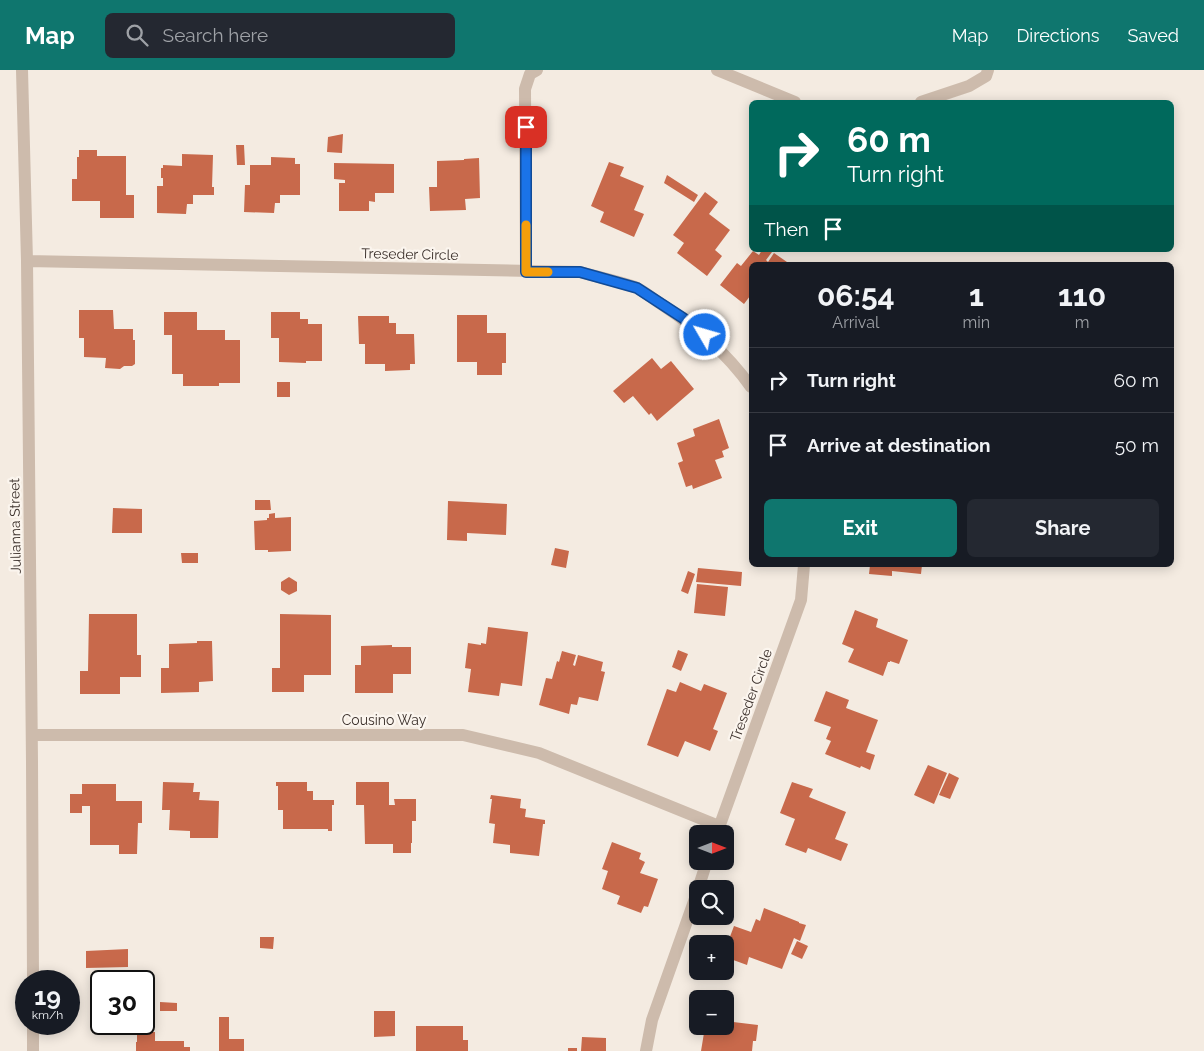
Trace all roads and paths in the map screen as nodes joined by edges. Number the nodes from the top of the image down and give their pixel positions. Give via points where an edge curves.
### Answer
1 (22, 70) edge
2 (537, 70) edge
3 (717, 70) edge
4 (988, 70) edge
5 (790, 100) edge
6 (927, 100) edge
7 (27, 261) junction
8 (526, 272) junction
9 (749, 384) edge
10 (804, 567) edge
11 (32, 735) junction
12 (706, 825) edge
13 (720, 825) edge
14 (689, 915) edge
15 (33, 970) edge
16 (33, 1035) edge
17 (33, 1051) edge
18 (646, 1051) edge

1 - 7 street, Julianna Street
2 - 8 street via 530,74 525,89
3 - 5 street
4 - 6 street via 986,76 969,86
7 - 8 street, Treseder Circle
7 - 11 street, Julianna Street
8 - 9 street, Treseder Circle via 580,272 637,288 705,335
10 - 13 street, Treseder Circle via 801,600
11 - 12 street, Cousino Way via 463,735 540,753
11 - 15 street, Julianna Street
14 - 18 street via 652,1020
16 - 17 street

